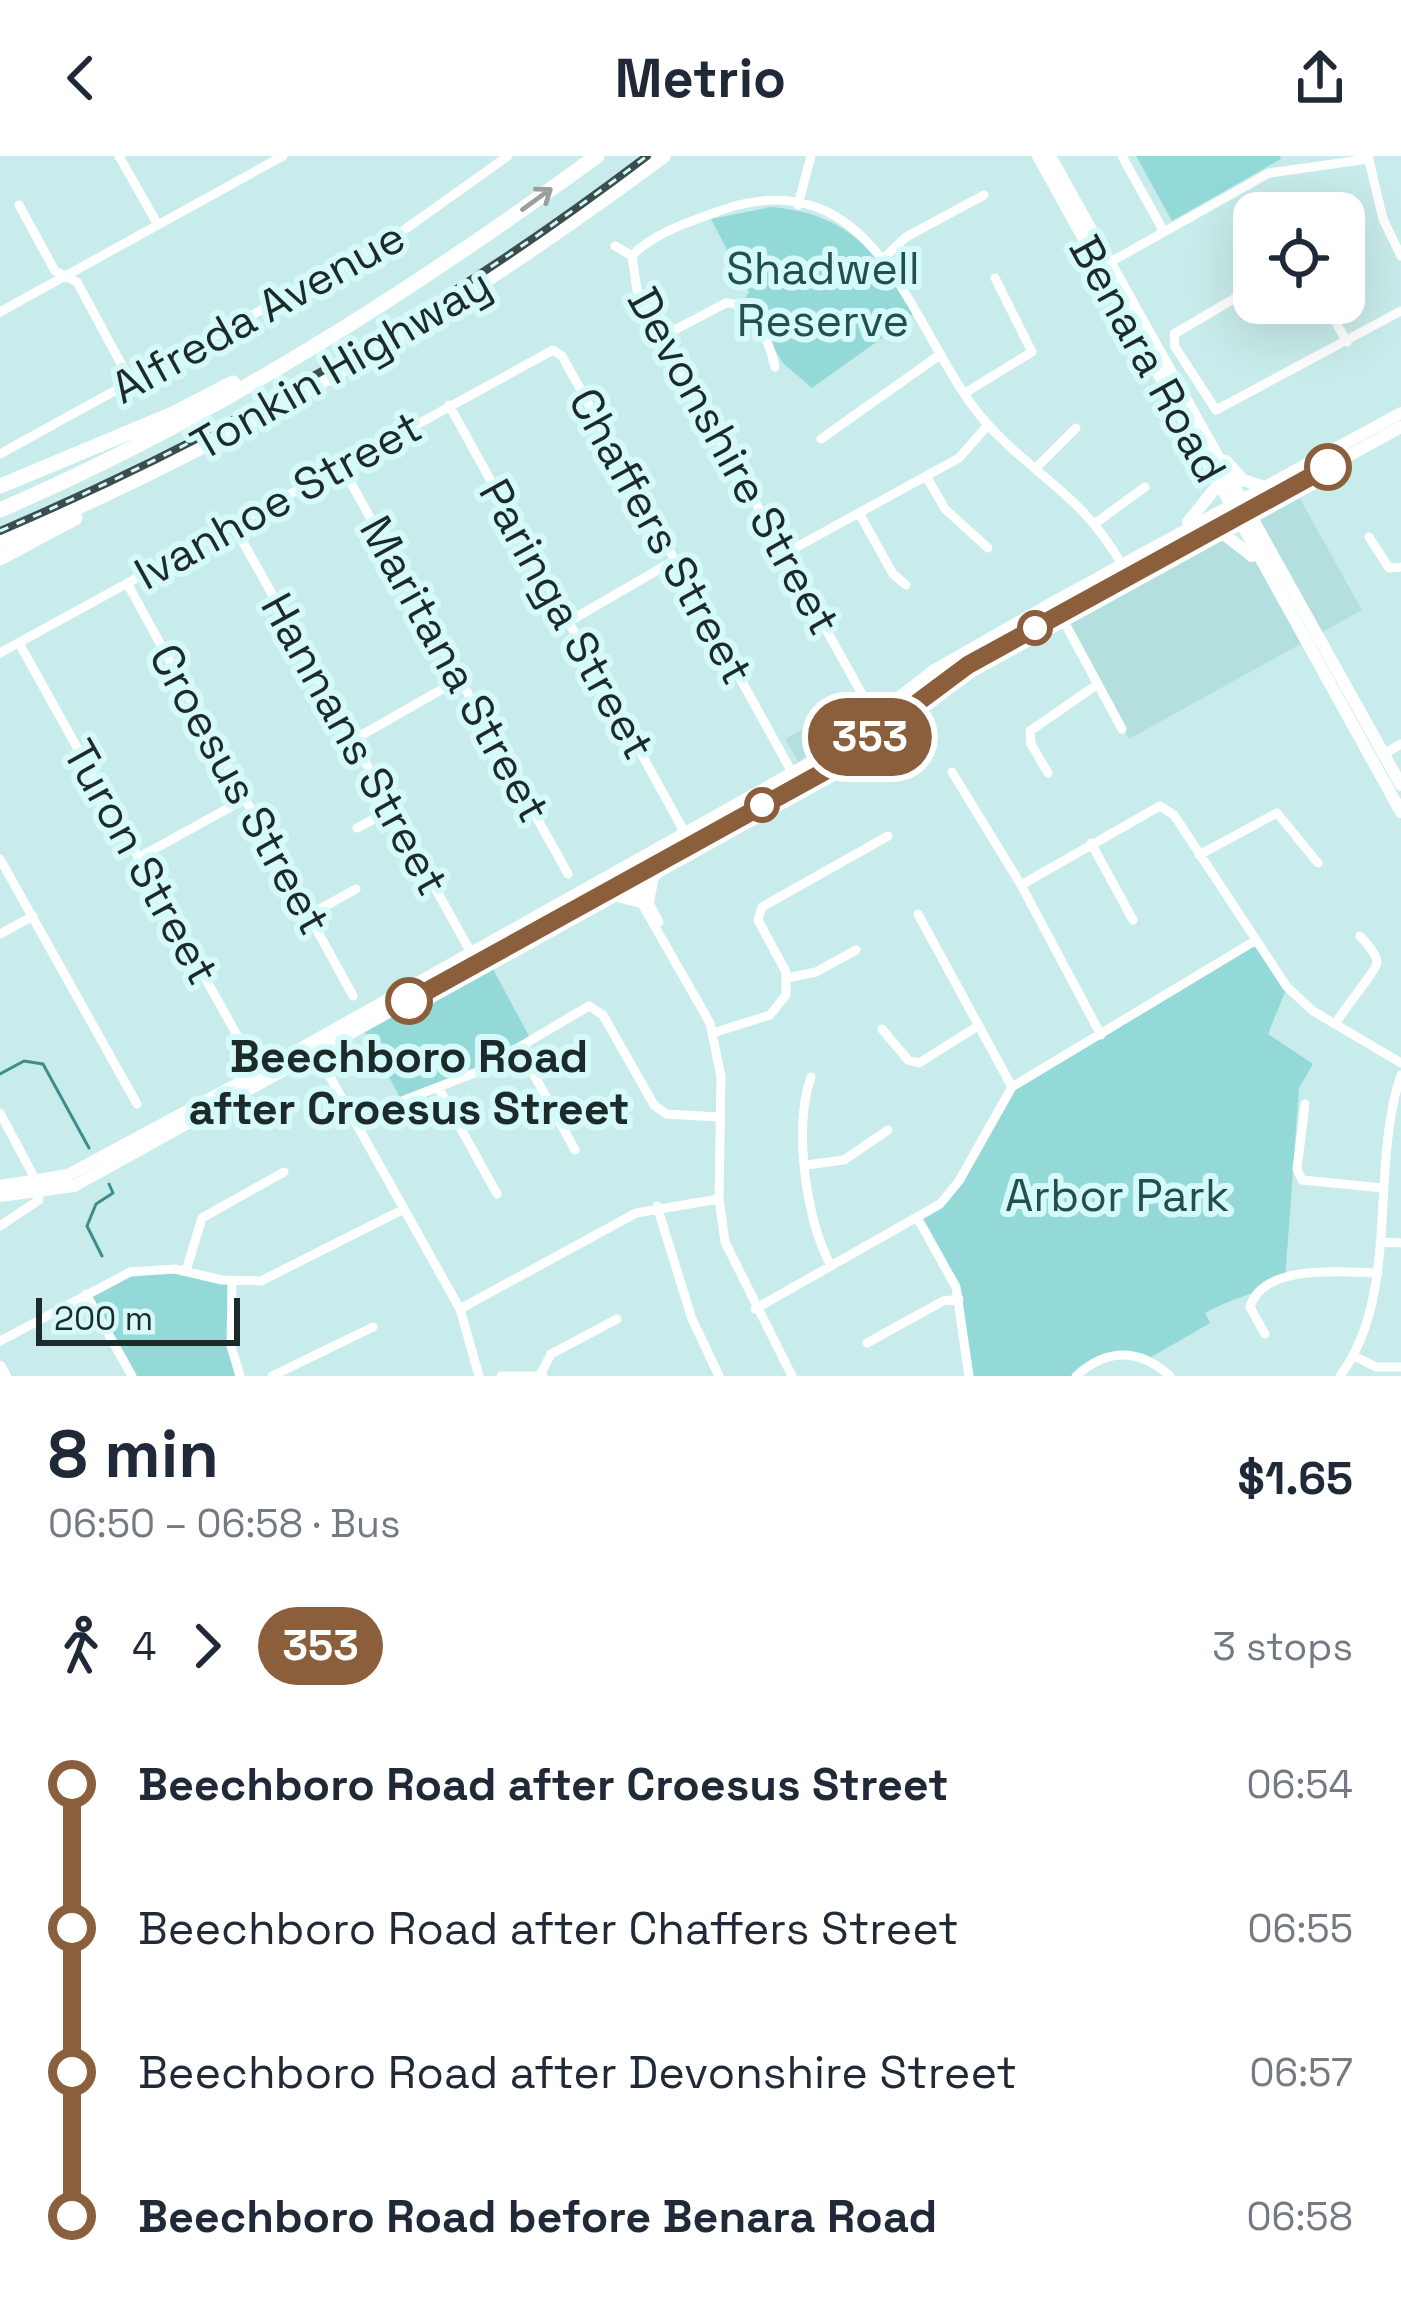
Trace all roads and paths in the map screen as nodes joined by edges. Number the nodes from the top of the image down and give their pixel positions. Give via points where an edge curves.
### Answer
1 (119, 156) edge
2 (283, 156) edge
3 (508, 156) edge
4 (597, 156) edge
5 (663, 156) edge
6 (811, 156) edge
7 (1044, 156) edge
8 (1122, 156) edge
9 (1368, 158) edge
10 (1287, 162) edge
11 (984, 195) dead end
12 (19, 205) dead end
13 (798, 205) junction
14 (158, 224) junction
15 (1164, 232) junction
16 (1397, 238) edge
17 (615, 246) dead end
18 (632, 256) junction
19 (1401, 256) edge
20 (885, 257) junction
21 (1102, 267) junction
22 (65, 277) junction
23 (995, 278) dead end
24 (1233, 299) edge
25 (1401, 311) edge
26 (0, 312) edge
27 (370, 312) junction
28 (1337, 324) edge
29 (663, 336) junction
30 (1347, 341) junction
31 (1153, 345) junction
32 (556, 351) joint
33 (941, 354) junction
34 (775, 367) dead end
35 (132, 384) junction
36 (1162, 388) junction
37 (965, 393) junction
38 (449, 405) junction
39 (1190, 412) junction
40 (1401, 413) edge
41 (988, 425) junction
42 (1401, 427) edge
43 (1076, 428) dead end
44 (821, 439) dead end
45 (193, 452) junction
46 (0, 454) edge
47 (341, 464) junction
48 (1038, 466) junction
49 (926, 476) junction
50 (1218, 485) junction
51 (0, 486) edge
52 (1145, 487) dead end
53 (1265, 487) junction
54 (1239, 508) junction
55 (0, 510) edge
56 (859, 513) junction
57 (1096, 522) junction
58 (233, 524) junction
59 (1216, 528) junction
60 (1370, 537) dead end
61 (0, 541) edge
62 (988, 548) dead end
63 (1148, 550) junction
64 (784, 554) junction
65 (0, 558) edge
66 (675, 560) junction
67 (1122, 565) junction
68 (1401, 567) edge
69 (1142, 568) junction
70 (127, 583) junction
71 (1270, 583) junction
72 (1114, 584) junction
73 (1288, 584) junction
74 (906, 585) dead end
75 (1067, 595) junction
76 (1036, 613) junction
77 (1060, 614) junction
78 (568, 622) junction
79 (1306, 631) junction
80 (19, 643) junction
81 (0, 653) edge
82 (460, 680) junction
83 (1098, 684) junction
84 (877, 722) junction
85 (1122, 729) dead end
86 (353, 740) junction
87 (1401, 744) edge
88 (1378, 758) junction
89 (952, 772) dead end
90 (1048, 773) dead end
91 (796, 779) junction
92 (1401, 784) edge
93 (245, 799) junction
94 (392, 810) junction
95 (1401, 812) edge
96 (357, 828) dead end
97 (685, 832) junction
98 (888, 836) dead end
99 (1091, 843) junction
100 (679, 853) junction
101 (1199, 855) junction
102 (138, 858) junction
103 (0, 859) edge
104 (1318, 863) dead end
105 (629, 873) junction
106 (568, 874) dead end
107 (1021, 885) junction
108 (356, 889) dead end
109 (603, 895) junction
110 (645, 901) junction
111 (918, 914) dead end
112 (309, 915) junction
113 (33, 916) junction
114 (1133, 920) dead end
115 (0, 934) edge
116 (1360, 936) dead end
117 (1253, 942) junction
118 (856, 950) dead end
119 (474, 958) junction
120 (787, 978) junction
121 (353, 996) dead end
122 (1335, 1024) junction
123 (978, 1026) junction
124 (882, 1029) dead end
125 (713, 1034) junction
126 (1101, 1034) junction
127 (313, 1046) junction
128 (519, 1047) junction
129 (1401, 1064) edge
130 (1401, 1075) edge
131 (259, 1076) junction
132 (812, 1077) dead end
133 (1012, 1088) junction
134 (439, 1089) junction
135 (137, 1104) dead end
136 (1305, 1104) dead end
137 (0, 1113) edge
138 (719, 1118) junction
139 (357, 1126) junction
140 (888, 1130) dead end
141 (575, 1150) dead end
142 (1385, 1151) junction
143 (1401, 1152) edge
144 (806, 1165) junction
145 (284, 1172) dead end
146 (0, 1186) edge
147 (1383, 1188) junction
148 (37, 1189) junction
149 (496, 1193) dead end
150 (0, 1196) edge
151 (719, 1198) junction
152 (657, 1206) junction
153 (404, 1209) junction
154 (918, 1219) junction
155 (0, 1226) edge
156 (1380, 1242) junction
157 (1401, 1243) edge
158 (831, 1266) junction
159 (186, 1271) junction
160 (1378, 1273) junction
161 (232, 1281) junction
162 (86, 1294) junction
163 (959, 1299) junction
164 (755, 1309) junction
165 (460, 1310) junction
166 (617, 1319) dead end
167 (374, 1327) dead end
168 (1265, 1334) dead end
169 (0, 1341) edge
170 (867, 1343) dead end
171 (1354, 1356) junction
172 (0, 1367) edge
173 (1401, 1367) edge
174 (5, 1376) edge
175 (132, 1376) edge
176 (240, 1376) edge
177 (272, 1376) edge
178 (479, 1376) edge
179 (501, 1376) edge
180 (541, 1376) edge
181 (719, 1376) edge
182 (791, 1376) edge
183 (969, 1376) edge
184 (1076, 1376) edge
185 (1170, 1376) edge
186 (1340, 1376) edge

1 - 14 street
2 - 14 street
3 - 35 street, Alfreda Avenue via 397,235
27 -> 4 highway, Tonkin Highway
5 - 45 highway, Tonkin Highway via 418,324
6 - 13 street
7 - 21 main road, Benara Road
7 - 21 main road, Benara Road
8 - 15 street
9 - 10 street
9 - 16 street
10 - 15 street
11 - 20 street
12 - 22 street
13 - 18 street via 731,207
13 - 20 street via 848,225
14 - 22 street
15 - 21 street
16 - 19 street
17 - 18 street
18 - 29 street, Devonshire Street via 634,283
20 - 33 street
21 - 31 main road, Benara Road
21 - 36 main road, Benara Road
22 - 26 street
22 - 35 street via 76,282
23 - 37 street via 1032,352
24 - 30 street via 1174,334 1216,410
25 - 30 street
27 - 51 highway via 172,414
27 - 55 highway, Tonkin Highway via 172,428
28 - 30 street
29 - 34 street via 737,303 748,309
29 - 64 street, Devonshire Street
31 - 36 main road via 1167,380
31 - 39 main road, Benara Road
32 - 38 street, Ivanhoe Street
32 - 66 street, Chaffers Street
33 - 37 street
33 - 44 street
35 - 46 street, Alfreda Avenue
36 - 50 main road, Benara Road
37 - 41 street
38 - 47 street, Ivanhoe Street
38 - 78 street, Paringa Street
39 - 53 main road via 1230,468
39 - 54 main road, Benara Road
40 - 53 main road
41 - 48 street
41 - 49 street via 959,458
42 - 54 main road
43 - 48 street
45 - 61 highway, Tonkin Highway
45 - 65 highway
47 - 58 street, Ivanhoe Street
47 - 82 street, Maritana Street
48 - 57 street
49 - 56 street
49 - 62 street via 945,509
50 - 54 main road, Benara Road
50 - 63 main road via 1192,519
52 - 57 street
53 - 54 main road
54 - 59 main road
54 - 63 main road
54 - 71 main road, Benara Road
54 - 73 main road, Benara Road
56 - 64 street
56 - 74 street
57 - 67 street
58 - 70 street, Ivanhoe Street
58 - 86 street, Hannans Street
59 - 69 main road
59 - 71 main road via 1240,542
60 - 68 street via 1389,568
63 - 67 main road
64 - 84 street, Devonshire Street
66 - 78 street
66 - 91 street, Chaffers Street
67 - 69 street
67 - 72 street
67 - 75 main road
69 - 72 main road
70 - 80 street, Ivanhoe Street
70 - 93 street, Croesus Street
71 - 73 main road
71 - 79 main road
72 - 77 main road
73 - 79 main road, Benara Road
75 - 76 main road
75 - 77 street
76 - 77 street
76 - 84 main road via 933,671
77 - 83 street
77 - 84 main road
78 - 97 street, Paringa Street
79 - 88 main road, Benara Road
80 - 81 street, Ivanhoe Street
80 - 102 street, Turon Street
82 - 86 street
82 - 106 street, Maritana Street
83 - 85 street
83 - 90 street via 1030,731
84 - 91 main road via 843,760
86 - 94 street, Hannans Street
87 - 88 street
88 - 92 main road, Benara Road
88 - 95 main road, Benara Road
89 - 107 street
91 - 97 main road
91 - 100 main road
93 - 102 street
93 - 112 street, Croesus Street
94 - 96 street
94 - 119 street, Hannans Street
97 - 105 main road
98 - 120 street via 762,908 760,926
99 - 101 street via 1160,806 1171,810
99 - 107 street
99 - 114 street
100 - 105 main road
100 - 110 main road via 653,878
101 - 104 street via 1277,813
101 - 117 street
102 - 131 street, Turon Street
103 - 113 street
105 - 109 main road
105 - 110 street
105 - 119 main road
107 - 126 street
108 - 112 street
109 - 110 main road
109 - 119 main road
110 - 125 street
111 - 123 street
112 - 121 street, Croesus Street
113 - 115 street
113 - 135 street
116 - 122 street via 1376,968
117 - 122 street via 1292,992
117 - 126 street
118 - 120 street
119 - 127 main road
120 - 125 street via 770,1015
122 - 129 street
123 - 124 street via 919,1063
123 - 133 street
125 - 138 street
126 - 133 street
127 - 131 main road
127 - 139 street
128 - 134 street
128 - 138 street via 595,1007 654,1105 666,1114
128 - 141 street
130 - 142 street
131 - 148 main road via 74,1186
132 - 144 street
133 - 154 street via 953,1189
134 - 139 street
134 - 149 street
136 - 147 street via 1302,1180
137 - 148 street
138 - 151 street
139 - 153 street
140 - 144 street via 844,1160
142 - 143 street
142 - 147 street
144 - 158 street via 809,1220
145 - 159 street via 202,1218
146 - 148 main road
147 - 156 street
148 - 150 main road
148 - 155 street via 35,1206
151 - 152 street
151 - 164 street via 725,1242
152 - 165 street
152 - 181 street
153 - 161 street via 279,1276
153 - 165 street
154 - 158 street
154 - 163 street
156 - 157 street
156 - 160 street
158 - 164 street
159 - 161 street
159 - 162 street via 136,1270
160 - 168 street via 1312,1272 1259,1292 1250,1307
160 - 171 street
161 - 176 street via 231,1346
162 - 169 street
162 - 175 street
163 - 170 street
163 - 183 street
164 - 182 street
165 - 178 street
166 - 180 street via 551,1354
167 - 177 street
171 - 173 street
171 - 186 street
172 - 174 main road
179 - 180 street
184 - 185 street via 1116,1354 1140,1357

